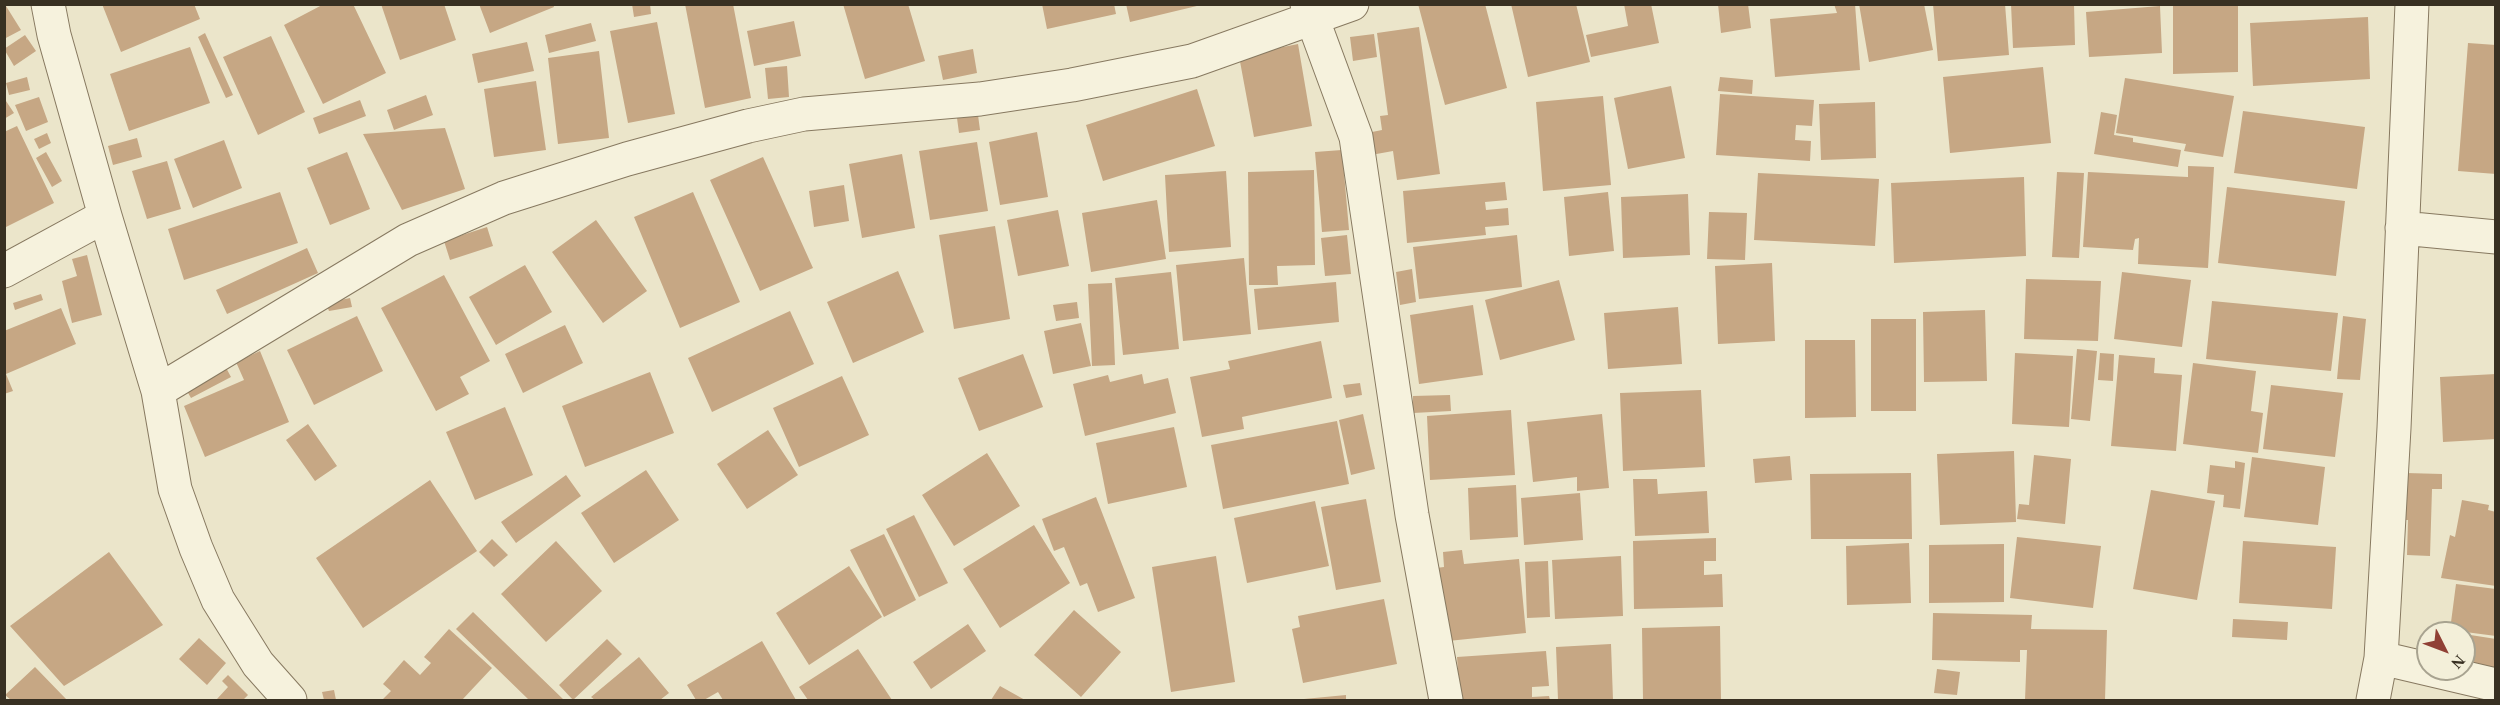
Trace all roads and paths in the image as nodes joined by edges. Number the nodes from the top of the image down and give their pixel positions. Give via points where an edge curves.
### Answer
1 (48, 4) edge
2 (1352, 4) edge
3 (2412, 4) edge
4 (1310, 12) edge
5 (105, 216) junction
6 (2402, 228) junction
7 (2496, 237) edge
8 (4, 271) edge
9 (158, 391) junction
10 (2381, 658) junction
11 (2496, 685) edge
12 (290, 700) edge
13 (1446, 700) edge
14 (2373, 700) edge

1 - 5 street
2 - 4 street
3 - 6 street
4 - 9 street via 1192,61 980,99 804,114 693,141 504,198 408,240
4 - 13 street via 1356,137 1412,515
5 - 8 street
5 - 9 street
6 - 7 street
6 - 10 street
9 - 12 street via 175,489 218,600 258,664
10 - 11 street
10 - 14 street

